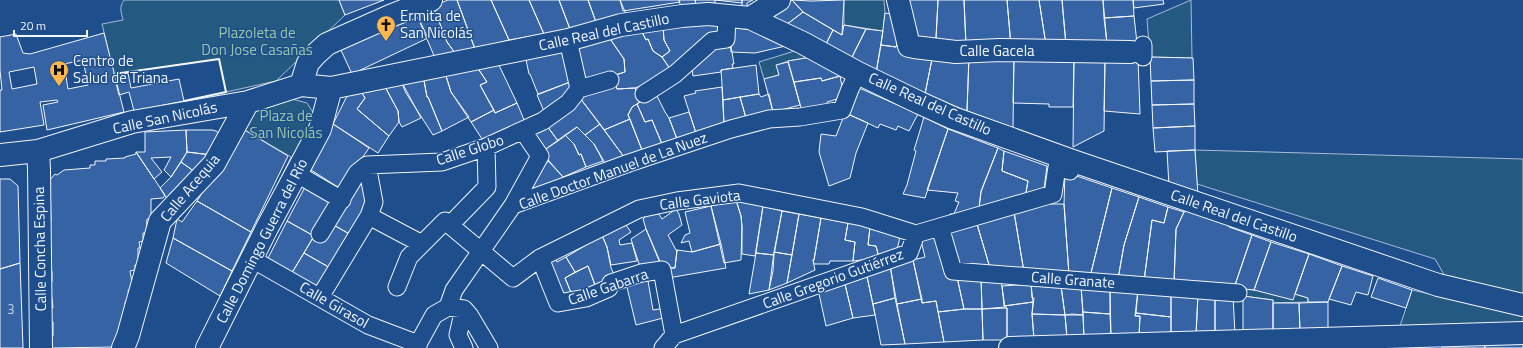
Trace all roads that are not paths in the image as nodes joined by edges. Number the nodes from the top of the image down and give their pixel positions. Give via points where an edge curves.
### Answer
1 (431, 0) edge
2 (779, 0) edge
3 (898, 0) edge
4 (727, 16) junction
5 (750, 18) junction
6 (568, 40) junction
7 (1140, 51) dead end
8 (858, 73) junction
9 (610, 80) dead end
10 (302, 85) junction
11 (331, 88) junction
12 (579, 89) junction
13 (644, 94) dead end
14 (248, 102) junction
15 (522, 131) junction
16 (486, 147) junction
17 (38, 151) junction
18 (0, 156) edge
19 (1075, 156) junction
20 (367, 165) junction
21 (296, 174) junction
22 (342, 200) junction
23 (513, 205) junction
24 (369, 216) junction
25 (450, 225) junction
26 (940, 227) junction
27 (320, 234) dead end
28 (916, 234) junction
29 (422, 244) junction
30 (481, 251) junction
31 (540, 258) junction
32 (252, 259) junction
33 (397, 287) dead end
34 (1238, 293) dead end
35 (320, 297) junction
36 (1523, 305) edge
37 (456, 308) junction
38 (1523, 334) edge
39 (669, 342) edge
40 (418, 346) edge
41 (41, 348) edge
42 (123, 348) edge
43 (207, 348) edge
44 (464, 348) edge
45 (489, 348) edge
46 (1010, 348) edge

1 - 10 street via 327,44 308,63
2 - 5 street
3 - 7 street, Calle Gacela via 909,46 956,52
4 - 5 street, Calle Real del Castillo
4 - 6 street, Calle Real del Castillo via 682,16 621,25
4 - 13 street via 726,39 712,41 675,74
5 - 8 street, Calle Real del Castillo
6 - 11 street, Calle Real del Castillo
6 - 12 street
8 - 19 street, Calle Real del Castillo via 953,118
8 - 23 street, Calle Doctor Manuel de La Nuez via 842,110 768,119 731,129
9 - 12 street
10 - 11 street, Calle San Nicolás
10 - 14 street, Calle San Nicolás
11 - 21 street, Calle Domingo Guerra del Río via 320,129
12 - 15 street, Calle Globo via 568,103 556,112
14 - 17 street, Calle San Nicolás via 132,122
14 - 42 street, Calle Acequia via 214,164 160,220
15 - 16 street, Calle Globo
15 - 23 street via 540,156
16 - 20 street, Calle Globo via 442,162
16 - 25 street via 487,187
17 - 18 street, Calle San Nicolás
17 - 41 street, Calle Concha Espina
19 - 26 street, Calle Gregorio Gutiérrez via 1070,171 1057,167 1053,194
19 - 36 street, Calle Real del Castillo via 1438,285
20 - 22 street via 357,173
20 - 24 street via 374,202
21 - 22 street
21 - 32 street, Calle Domingo Guerra del Río
22 - 27 street
23 - 30 street, Calle Doctor Manuel de La Nuez
24 - 29 street
24 - 35 street
25 - 29 street via 445,221
25 - 30 street
26 - 28 street, Calle Gregorio Gutiérrez
26 - 34 street, Calle Granate via 953,271
28 - 31 street, Calle Gaviota via 862,217 739,193 639,209
28 - 39 street, Calle Gregorio Gutiérrez via 909,253
29 - 33 street via 409,257
30 - 31 street via 513,278
30 - 37 street, Calle Doctor Manuel de La Nuez via 454,290
31 - 39 street, Calle Gabarra via 558,303 586,298 609,288 611,283 632,275 662,270
32 - 35 street, Calle Girasol
32 - 43 street, Calle Domingo Guerra del Río
35 - 40 street, Calle Girasol via 368,325
37 - 40 street via 434,315
37 - 44 street, Calle Doctor Manuel de La Nuez via 458,335
37 - 45 street via 470,316
38 - 46 street

